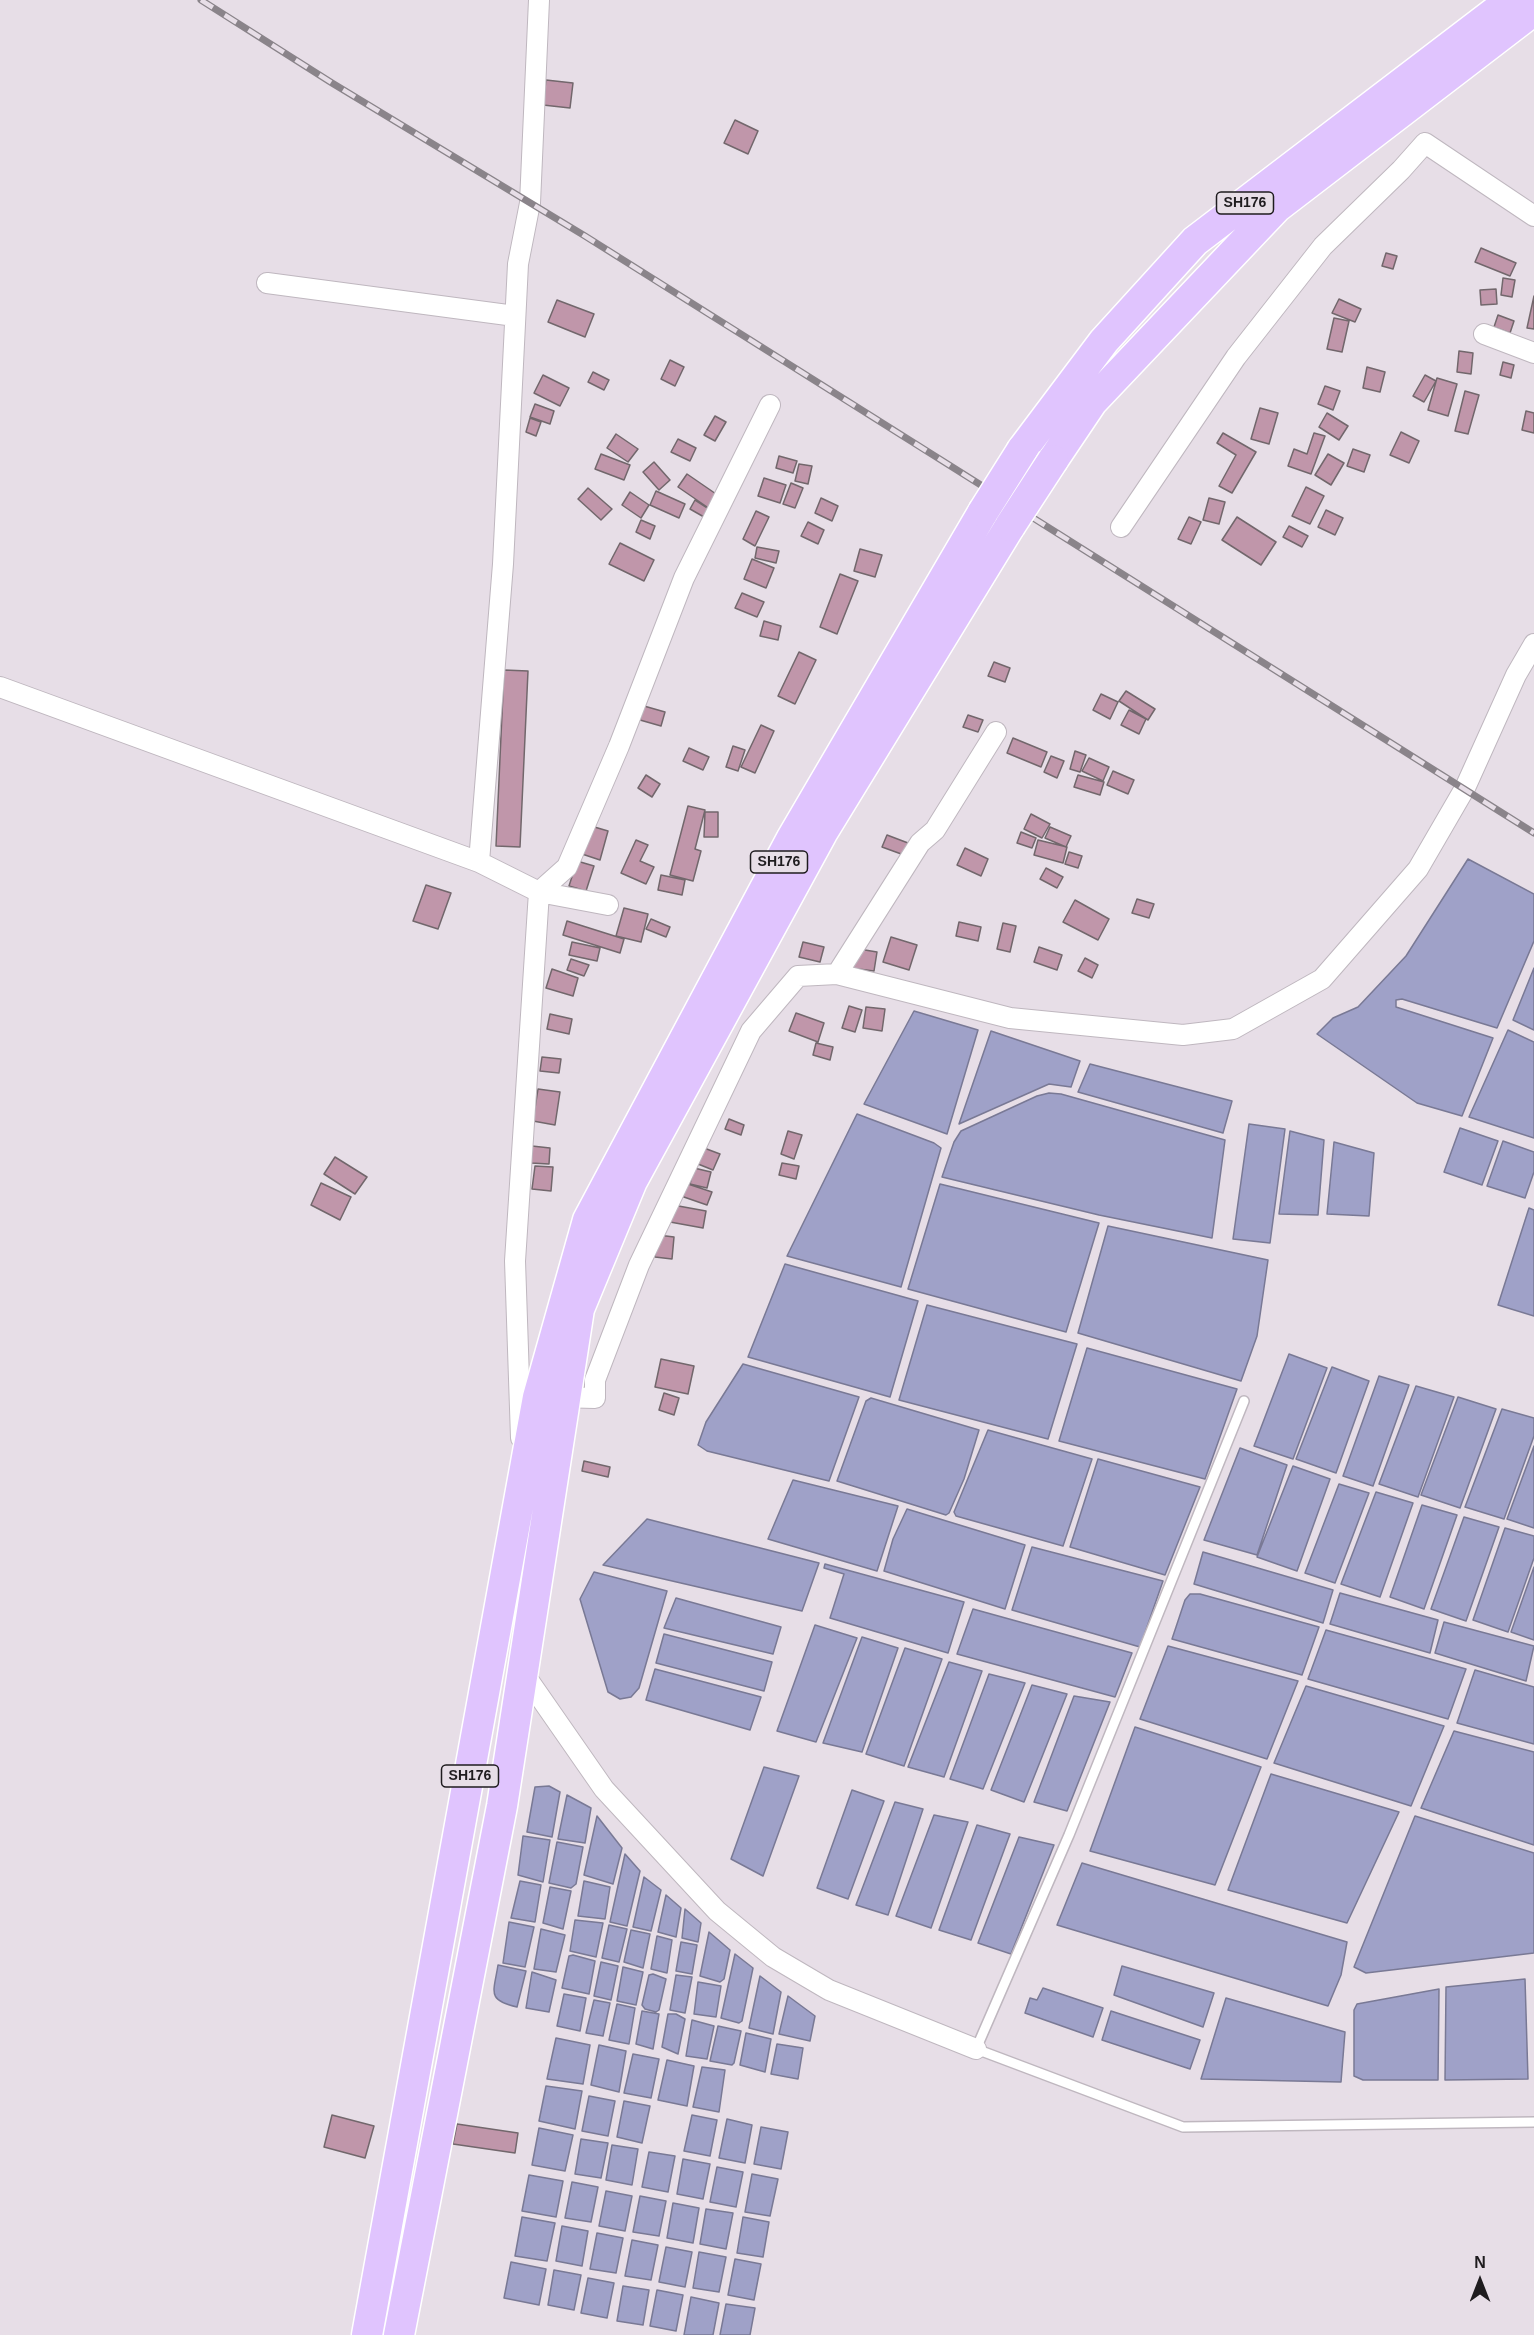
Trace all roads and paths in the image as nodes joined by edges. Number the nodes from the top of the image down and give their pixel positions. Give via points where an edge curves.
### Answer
1 (539, 0) edge
2 (1511, 0) edge
3 (1534, 10) edge
4 (1534, 216) edge
5 (267, 283) dead end
6 (515, 316) junction
7 (1484, 334) dead end
8 (1534, 353) edge
9 (770, 405) dead end
10 (1121, 527) dead end
11 (1534, 644) edge
12 (0, 687) edge
13 (996, 732) dead end
14 (479, 862) junction
15 (539, 892) junction
16 (608, 905) dead end
17 (837, 974) junction
18 (551, 1397) junction
19 (1244, 1401) dead end
20 (523, 1488) junction
21 (522, 1671) junction
22 (976, 2049) junction
23 (1534, 2122) edge
24 (367, 2335) edge
25 (399, 2335) edge

1 - 6 street via 530,203 518,264
2 - 18 main road, SH176, bridge via 1196,241 1104,341 1022,450 792,838 588,1220
3 - 18 main road, bridge via 1277,207 1092,402 1010,526 822,833 632,1181 579,1309
4 - 10 street via 1425,143 1323,246 1236,357
5 - 6 street
6 - 14 street via 503,564
7 - 8 street
9 - 15 street via 684,578 567,867
11 - 17 street via 1465,789 1418,869 1322,979 1233,1029 1183,1035 1010,1018
12 - 14 street
13 - 17 street
14 - 15 street
15 - 16 street
15 - 20 street via 515,1261
17 - 18 street via 798,976 751,1031 639,1265 595,1380 595,1398
18 - 20 main road, SH176
18 - 21 main road
19 - 22 lane via 1069,1835
20 - 24 main road, SH176
21 - 22 street via 604,1789 717,1911 773,1957 829,1990
21 - 25 main road via 500,1817
22 - 23 lane via 1183,2127

